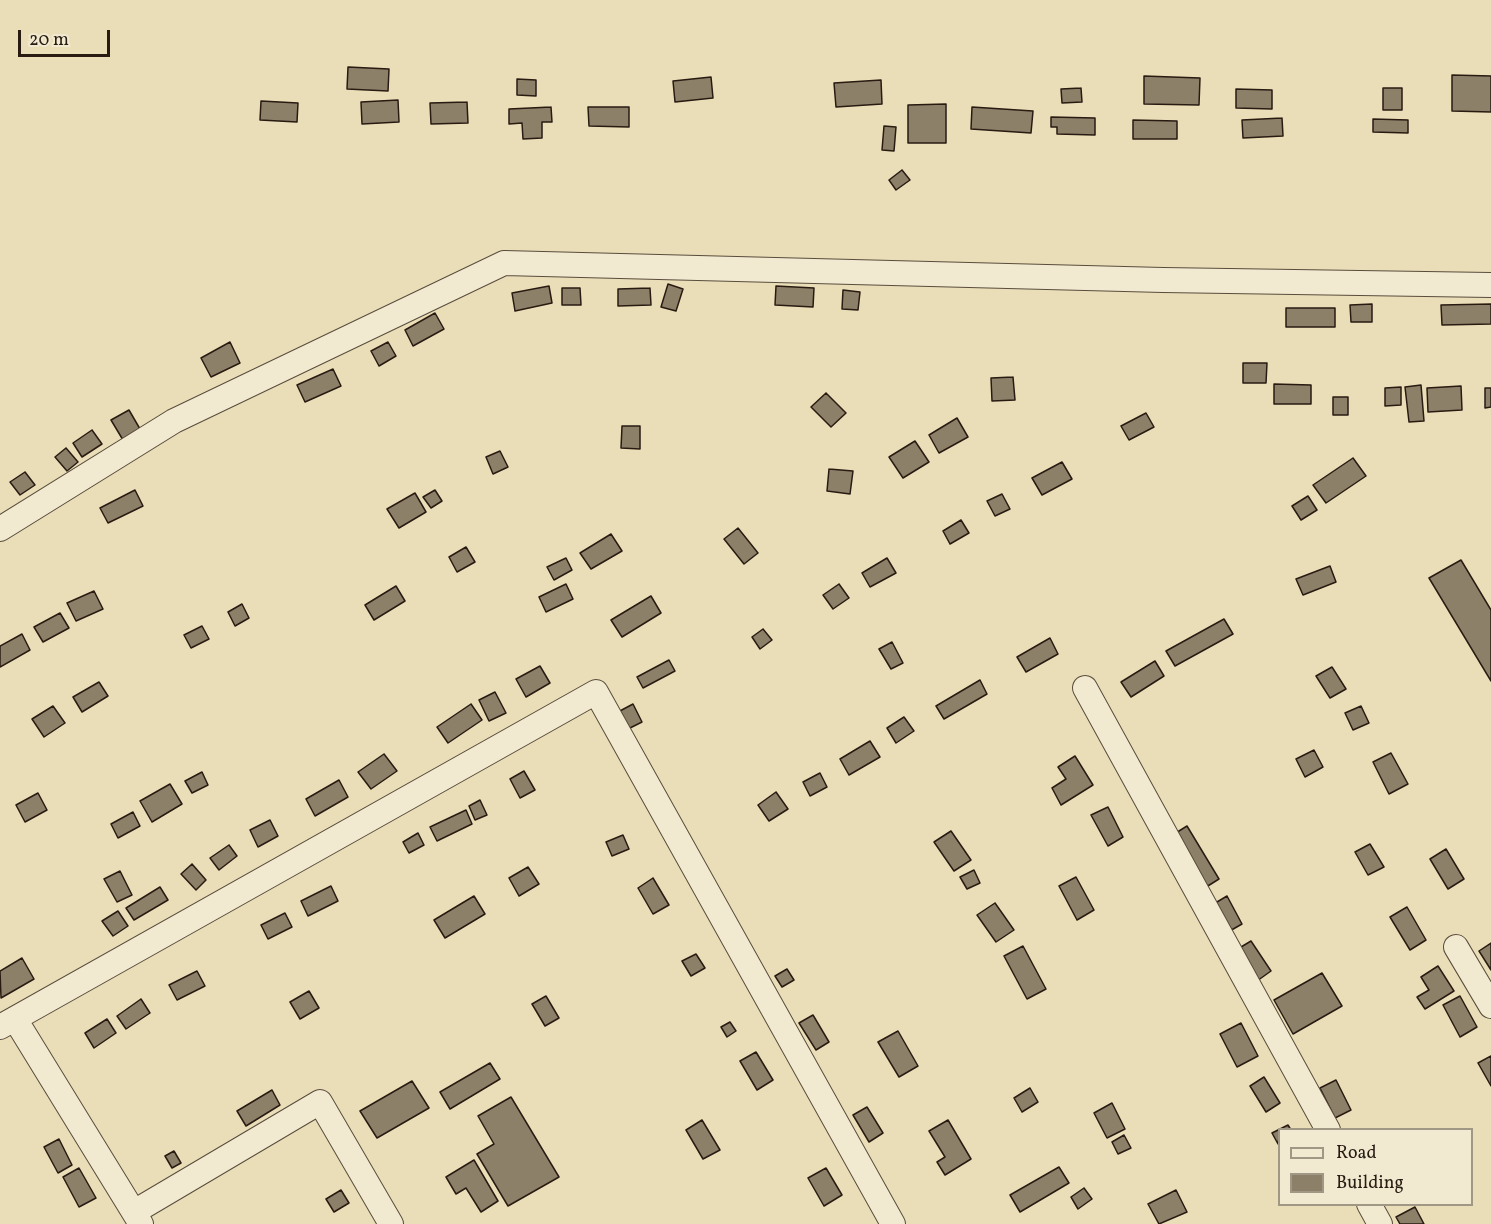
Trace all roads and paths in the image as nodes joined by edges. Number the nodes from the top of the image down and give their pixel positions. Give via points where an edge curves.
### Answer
1 (1491, 285) edge
2 (0, 529) edge
3 (1085, 688) dead end
4 (1455, 947) dead end
5 (1491, 1006) edge
6 (7, 1023) edge
7 (1327, 1128) edge
8 (1370, 1206) edge
9 (138, 1218) edge
10 (391, 1224) edge
11 (893, 1224) edge
12 (1380, 1224) edge

1 - 2 street via 504,263 174,421
3 - 7 street
4 - 5 street
6 - 9 street
6 - 11 street via 596,692
8 - 12 street
9 - 10 street via 321,1102

